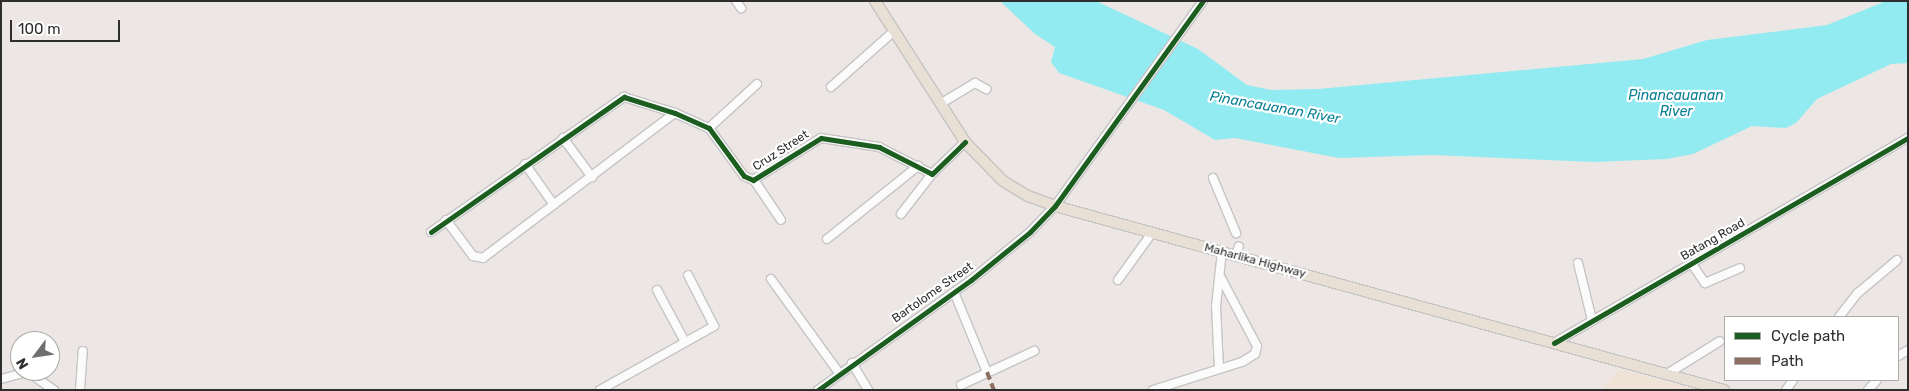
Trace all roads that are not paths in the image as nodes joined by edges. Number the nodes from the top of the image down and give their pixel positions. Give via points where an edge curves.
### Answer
1 (875, 1) edge
2 (1203, 1) edge
3 (894, 31) junction
4 (757, 84) dead end
5 (831, 87) dead end
6 (986, 89) dead end
7 (940, 104) junction
8 (675, 112) junction
9 (709, 128) junction
10 (563, 138) junction
11 (1908, 138) edge
12 (965, 142) junction
13 (525, 164) junction
14 (918, 166) junction
15 (932, 174) junction
16 (592, 177) junction
17 (1213, 178) dead end
18 (754, 180) junction
19 (554, 206) junction
20 (1055, 206) junction
21 (901, 214) dead end
22 (446, 220) junction
23 (781, 220) dead end
24 (431, 232) dead end
25 (1152, 233) junction
26 (1236, 233) dead end
27 (827, 239) dead end
28 (1222, 252) junction
29 (1897, 260) dead end
30 (1578, 263) dead end
31 (1692, 264) junction
32 (1740, 268) dead end
33 (688, 275) dead end
34 (1220, 276) junction
35 (771, 280) dead end
36 (1118, 280) dead end
37 (657, 290) dead end
38 (954, 292) junction
39 (1841, 316) edge
40 (1592, 320) junction
41 (1720, 341) dead end
42 (685, 342) junction
43 (1554, 343) junction
44 (83, 351) dead end
45 (1034, 351) dead end
46 (852, 363) junction
47 (1219, 370) junction
48 (987, 372) junction
49 (839, 373) junction
50 (1667, 374) junction
51 (1, 379) edge
52 (961, 385) dead end
53 (54, 390) edge
54 (80, 390) edge
55 (600, 390) edge
56 (818, 390) edge
57 (868, 390) edge
58 (1153, 390) edge
59 (1724, 390) edge

1 - 3 main road, Maharlika Highway
2 - 20 street, Bartolome Street
3 - 5 street
3 - 7 main road, Maharlika Highway
4 - 9 street
6 - 7 street via 975,83
7 - 12 main road, Maharlika Highway
8 - 9 street, Cruz Street
8 - 10 street, Cruz Street via 624,98
8 - 16 street
9 - 18 street, Cruz Street via 744,176
10 - 13 street, Cruz Street
10 - 16 street
11 - 31 street, Batang Road
12 - 15 street
12 - 20 main road, Maharlika Highway via 1003,181
13 - 19 street
13 - 22 street, Cruz Street
14 - 15 street, Cruz Street
14 - 18 street, Cruz Street via 879,147 829,137 810,144
14 - 27 street
15 - 21 street
16 - 19 street
17 - 26 street
18 - 23 street
19 - 22 street via 480,259 473,256
20 - 25 main road, Maharlika Highway
20 - 38 street, Bartolome Street via 1030,232
22 - 24 street, Cruz Street
25 - 28 main road, Maharlika Highway
25 - 36 street
28 - 34 street
28 - 43 main road, Maharlika Highway via 1238,251
29 - 39 street via 1858,293
30 - 40 street
31 - 32 street via 1705,283
31 - 40 street, Batang Road
33 - 42 street via 714,326
34 - 47 street via 1216,306
34 - 47 street via 1257,351 1251,358
35 - 49 street
37 - 42 street
38 - 46 street, Bartolome Street
38 - 48 street
40 - 43 street, Batang Road
41 - 50 street
42 - 55 street
43 - 50 main road, Maharlika Highway
44 - 54 street
45 - 48 street
46 - 49 street, Bartolome Street
46 - 57 street
47 - 58 street
48 - 52 street
49 - 56 street, Bartolome Street
50 - 59 main road, Maharlika Highway
51 - 53 street via 28,372

